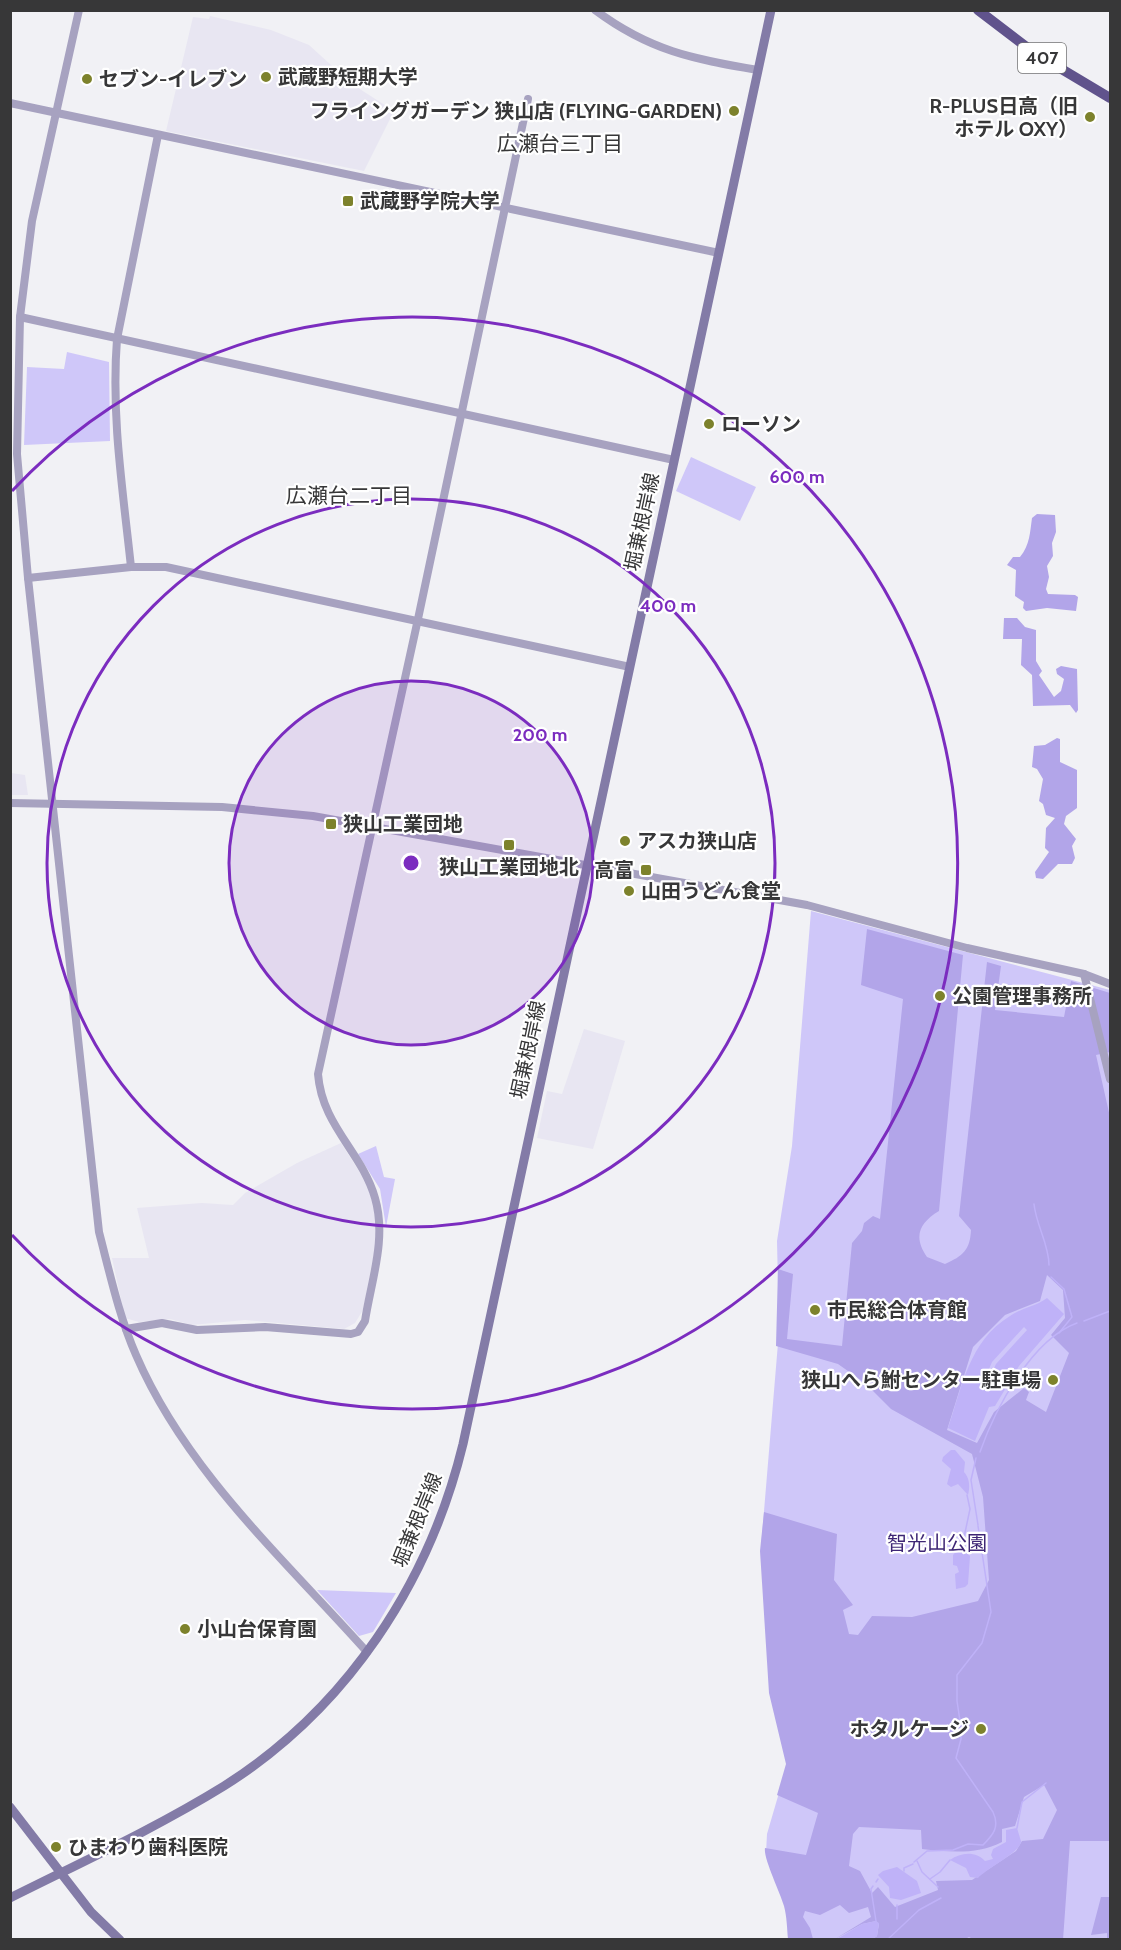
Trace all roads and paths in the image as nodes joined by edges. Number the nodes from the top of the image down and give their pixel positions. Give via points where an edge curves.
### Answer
1 (79, 10) edge
2 (595, 10) edge
3 (771, 10) edge
4 (978, 10) edge
5 (758, 70) junction
6 (1110, 98) edge
7 (528, 99) dead end
8 (10, 103) edge
9 (55, 113) junction
10 (158, 135) junction
11 (506, 208) junction
12 (719, 253) junction
13 (20, 317) junction
14 (117, 339) junction
15 (462, 414) junction
16 (674, 460) junction
17 (131, 567) junction
18 (28, 578) junction
19 (418, 619) junction
20 (630, 667) junction
21 (10, 803) edge
22 (53, 805) junction
23 (372, 826) junction
24 (588, 865) junction
25 (1084, 974) junction
26 (1110, 984) edge
27 (1110, 1079) edge
28 (126, 1329) junction
29 (367, 1652) junction
30 (10, 1807) edge
31 (60, 1873) junction
32 (10, 1898) edge
33 (120, 1940) edge

1 - 9 street
2 - 5 street via 614,25 661,49
3 - 5 main road, 堀兼根岸線
4 - 6 highway, 407 via 1033,52
5 - 12 main road, 堀兼根岸線
7 - 11 street
8 - 9 street
9 - 10 street
9 - 13 street via 32,221
10 - 11 street
10 - 14 street
11 - 12 street
11 - 15 street
12 - 16 main road, 堀兼根岸線
13 - 14 street
13 - 18 street via 17,454
14 - 15 street
14 - 17 street via 115,411
15 - 16 street
15 - 19 street
16 - 20 main road, 堀兼根岸線
17 - 18 street
17 - 19 street via 181,569
18 - 22 street
19 - 20 street
19 - 23 street
20 - 24 main road, 堀兼根岸線
21 - 22 street
22 - 23 street via 249,808
22 - 28 street via 99,1232
23 - 24 street
23 - 28 street via 318,1074 327,1113 368,1180 378,1210 380,1233 362,1327 343,1335 265,1327 197,1330 162,1323
24 - 25 street via 807,904 967,948
24 - 29 main road, 堀兼根岸線 via 457,1468 420,1565
25 - 26 street
25 - 27 street
28 - 29 street via 152,1387 198,1461
29 - 31 main road, 堀兼根岸線 via 305,1722 254,1765 198,1802
30 - 31 main road
31 - 32 main road, 堀兼根岸線
31 - 33 main road

